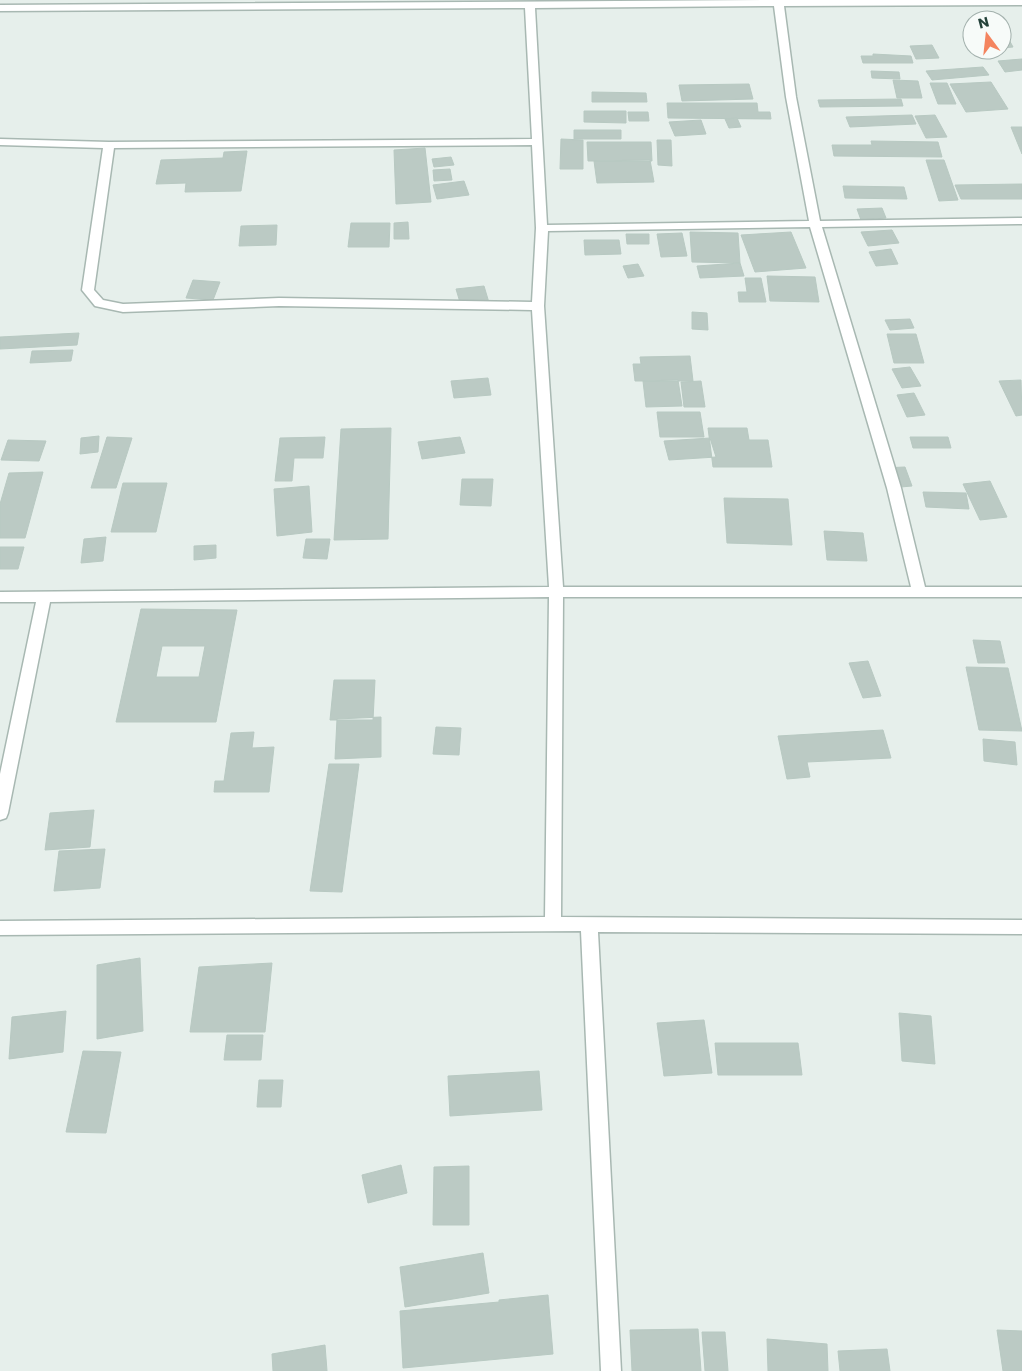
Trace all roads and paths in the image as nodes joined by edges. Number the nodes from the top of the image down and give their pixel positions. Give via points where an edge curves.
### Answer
1 (778, 1) edge
2 (1022, 2) edge
3 (530, 5) junction
4 (0, 8) edge
5 (0, 142) edge
6 (536, 142) junction
7 (109, 145) junction
8 (1022, 220) edge
9 (816, 224) junction
10 (542, 228) junction
11 (538, 306) junction
12 (556, 592) junction
13 (919, 592) junction
14 (1022, 592) edge
15 (44, 596) junction
16 (0, 597) edge
17 (0, 813) edge
18 (553, 924) junction
19 (589, 926) junction
20 (1022, 927) edge
21 (0, 928) edge
22 (611, 1371) edge

1 - 2 street
1 - 3 street
1 - 9 street
3 - 4 street
3 - 6 street
5 - 7 street
6 - 7 street
6 - 10 street
7 - 11 street via 88,290 99,303 123,308 279,302
8 - 9 street
9 - 10 street
9 - 13 street via 894,488
10 - 11 street
11 - 12 street
12 - 13 street
12 - 15 street
12 - 18 street
13 - 14 street
15 - 16 street
15 - 17 street
18 - 19 street
18 - 21 street
19 - 20 street
19 - 22 street

